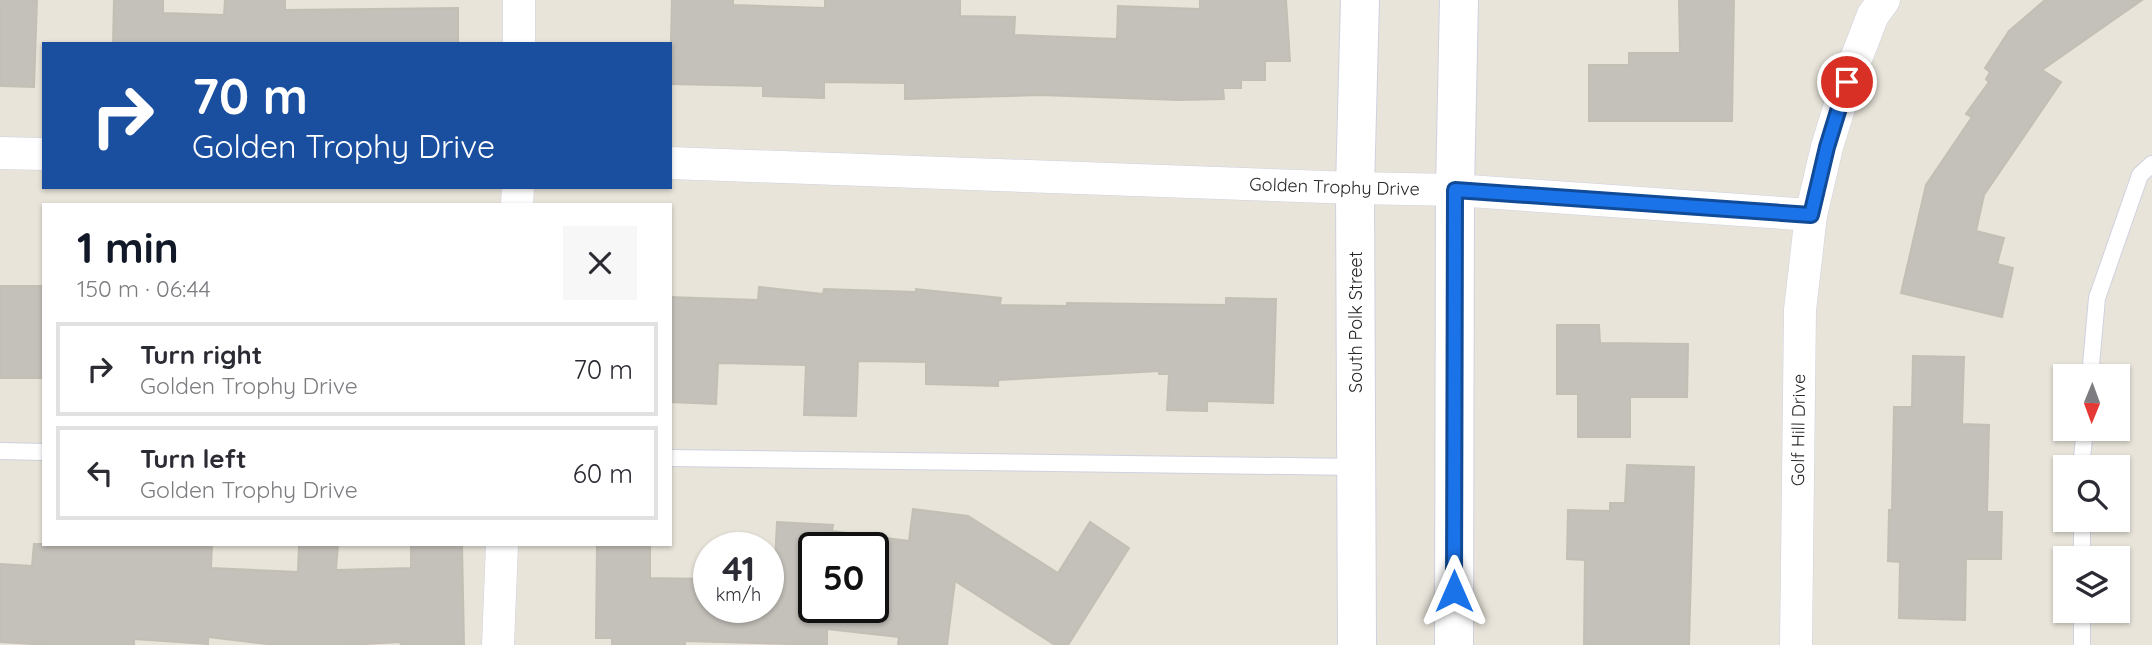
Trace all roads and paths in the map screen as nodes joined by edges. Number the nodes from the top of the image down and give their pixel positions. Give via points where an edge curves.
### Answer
1 (519, 0) edge
2 (1360, 0) edge
3 (1459, 0) edge
4 (1884, 0) edge
5 (519, 42) edge
6 (0, 153) edge
7 (42, 153) edge
8 (672, 163) edge
9 (2152, 164) edge
10 (1355, 188) junction
11 (1455, 190) junction
12 (1811, 215) junction
13 (2091, 364) edge
14 (0, 452) edge
15 (42, 452) edge
16 (672, 458) edge
17 (1357, 467) junction
18 (502, 546) edge
19 (2082, 623) edge
20 (498, 645) edge
21 (1357, 645) edge
22 (1454, 645) edge
23 (1796, 645) edge
24 (2082, 645) edge

1 - 5 street
2 - 10 main road, South Polk Street
3 - 11 main road
4 - 12 street via 1873,15 1847,82
6 - 7 street
8 - 10 street, Golden Trophy Drive
9 - 13 lane via 2140,175 2097,298
10 - 11 street, Golden Trophy Drive
10 - 17 main road, South Polk Street
11 - 12 street, Golden Trophy Drive
11 - 22 main road
12 - 23 street, Golf Hill Drive via 1800,310
14 - 15 lane
16 - 17 lane
17 - 21 main road, South Polk Street
18 - 20 street
19 - 24 lane

